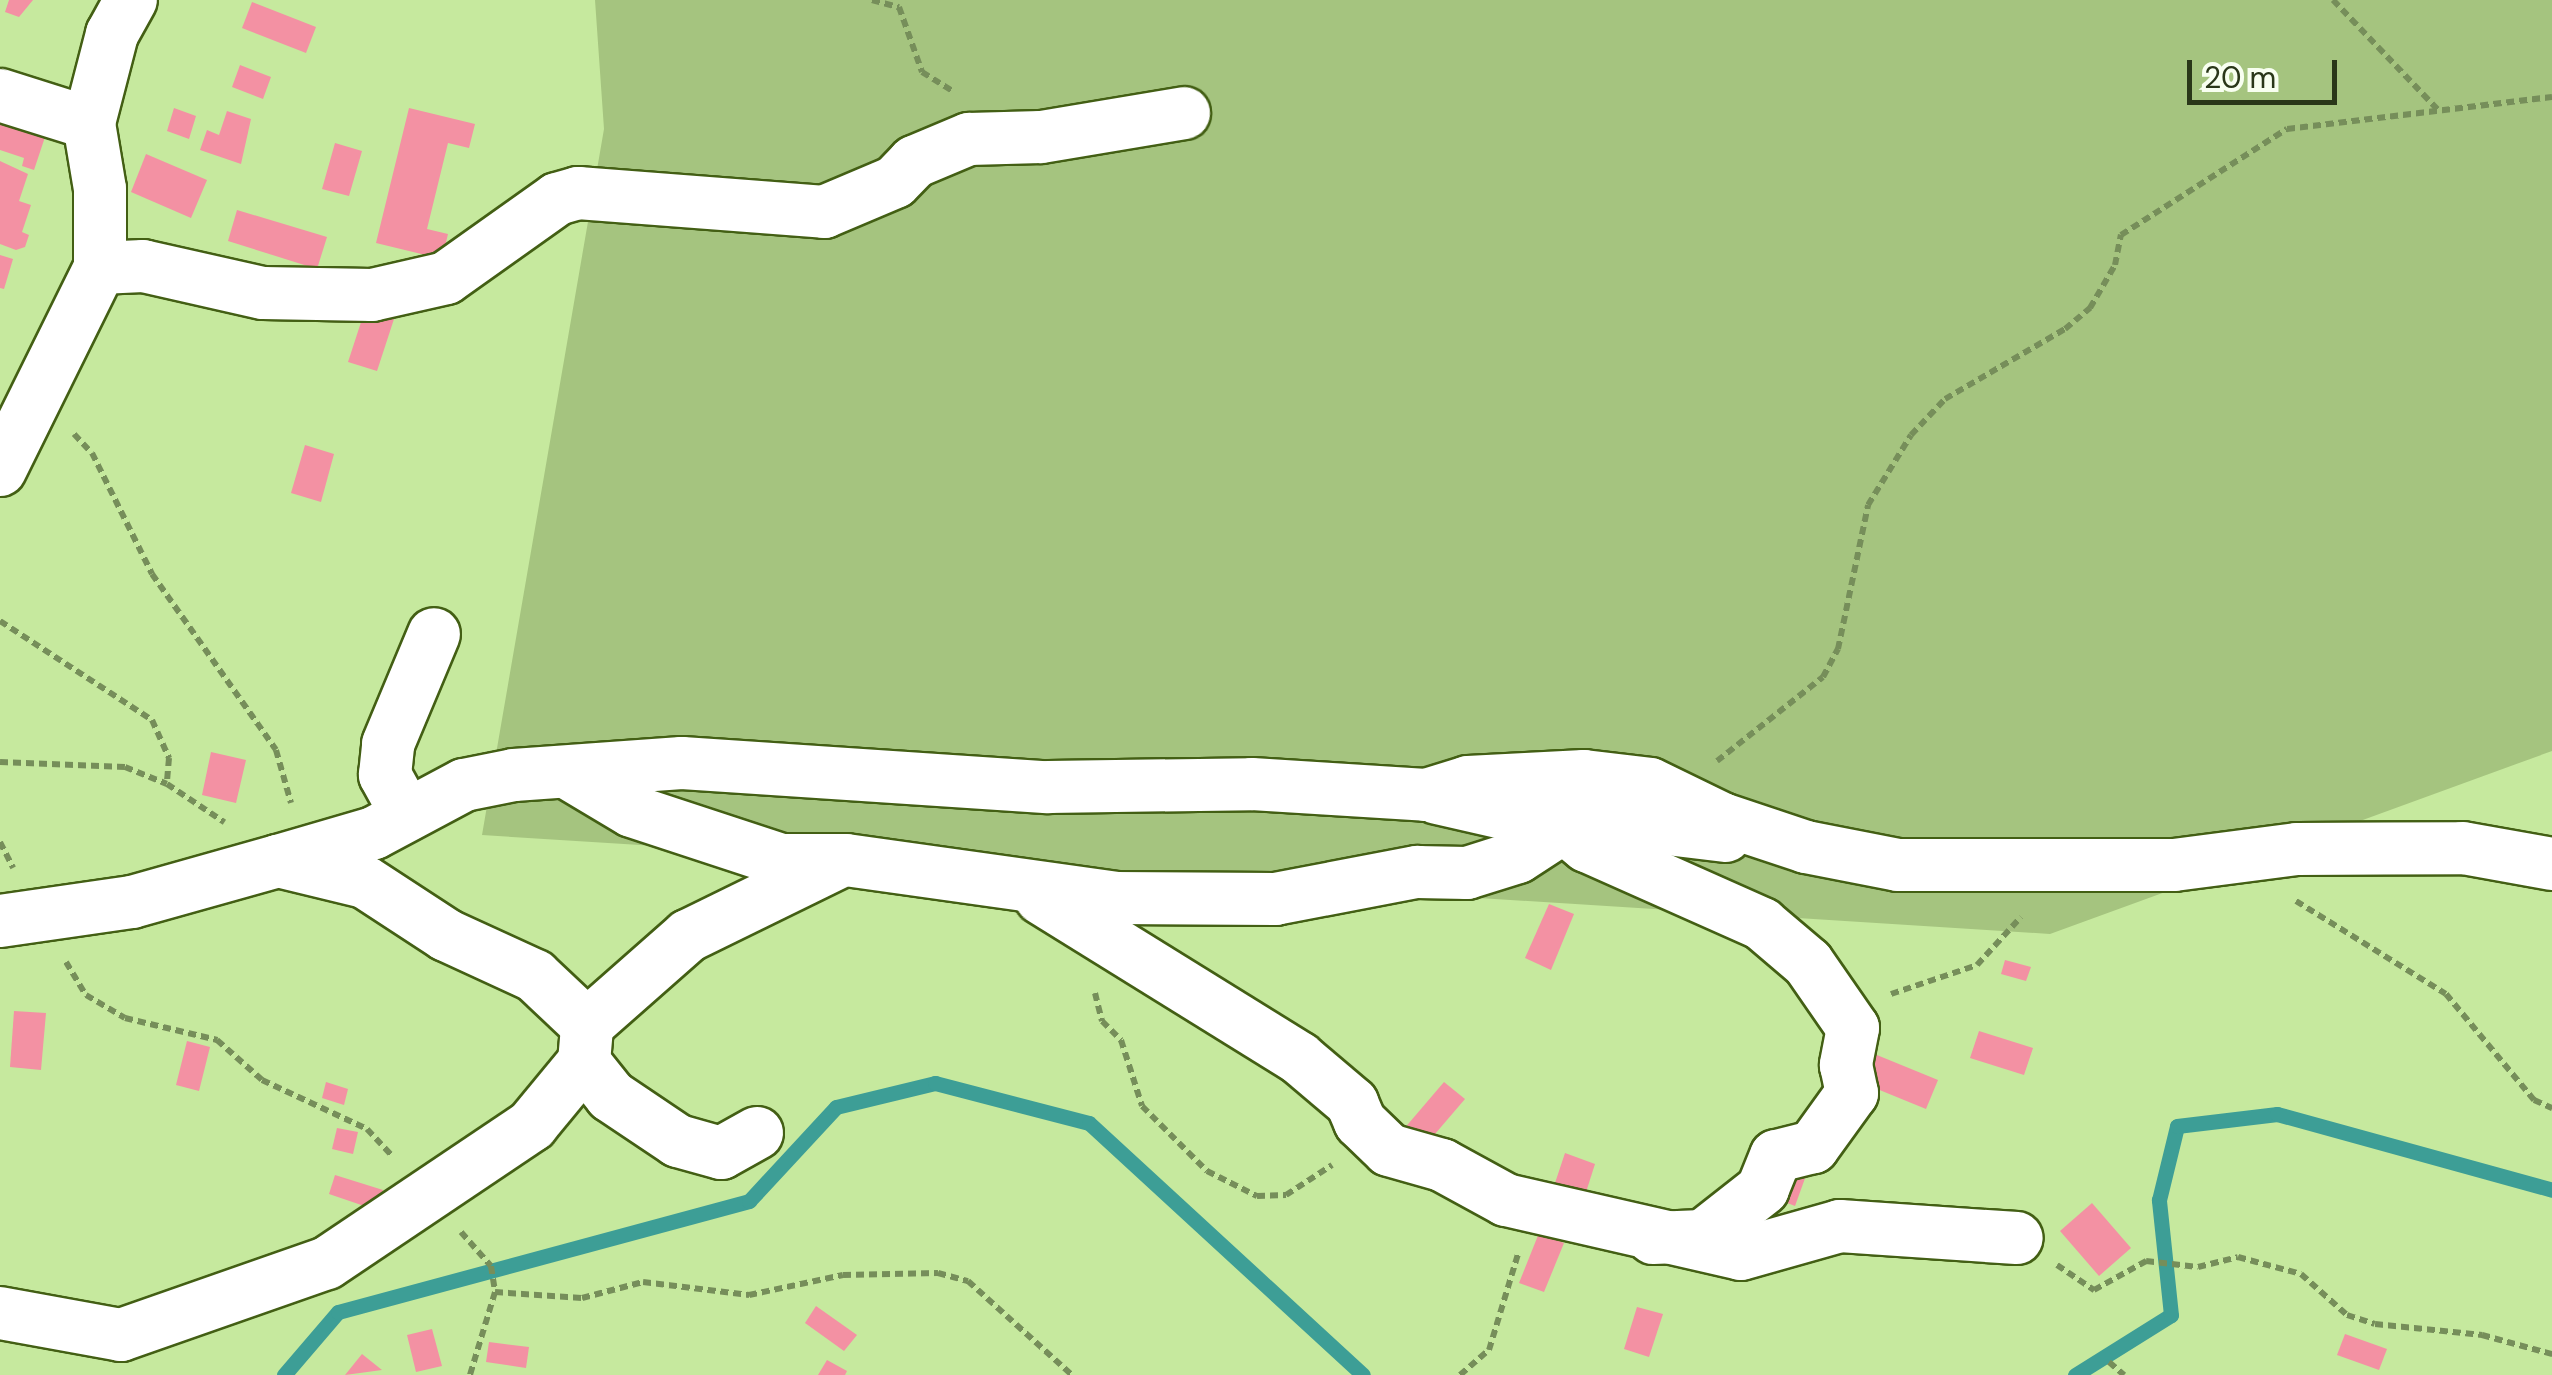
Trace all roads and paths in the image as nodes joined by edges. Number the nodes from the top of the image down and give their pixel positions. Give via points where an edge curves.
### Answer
1 (131, 0) edge
2 (872, 0) edge
3 (2333, 0) edge
4 (0, 94) edge
5 (2552, 97) edge
6 (2439, 111) junction
7 (1184, 112) dead end
8 (89, 124) junction
9 (969, 139) junction
10 (100, 268) junction
11 (36, 393) junction
12 (0, 470) edge
13 (0, 621) edge
14 (434, 634) dead end
15 (0, 762) edge
16 (568, 773) junction
17 (166, 784) junction
18 (1650, 784) junction
19 (1426, 795) junction
20 (408, 815) junction
21 (1564, 827) junction
22 (1806, 847) junction
23 (294, 855) junction
24 (846, 860) junction
25 (2035, 863) junction
26 (2552, 864) edge
27 (1018, 884) junction
28 (2291, 898) dead end
29 (20, 920) edge
30 (1091, 926) junction
31 (1840, 1004) junction
32 (586, 1044) junction
33 (2552, 1108) edge
34 (1360, 1122) junction
35 (757, 1133) dead end
36 (427, 1193) junction
37 (1532, 1207) junction
38 (1653, 1238) junction
39 (2016, 1238) joint
40 (495, 1292) junction
41 (0, 1313) edge
42 (2552, 1354) edge
43 (2109, 1362) dead end
44 (470, 1375) edge
45 (1072, 1375) edge
46 (1460, 1375) edge
47 (2124, 1375) edge

1 - 8 street via 112,34
2 - 9 path via 899,7 922,72 951,88
3 - 6 path
4 - 8 street
5 - 6 path
6 - 18 path via 2286,130 2121,235 2115,265 2090,308 1944,399 1911,435 1868,506 1838,649 1824,678 1738,750 1686,776
7 - 9 street via 1042,137
8 - 10 street via 100,189
9 - 10 street via 824,212 578,193 557,199 446,278 372,294 263,293 143,266
10 - 11 street
11 - 12 street
11 - 23 path via 92,453 152,574 276,750
13 - 17 path via 152,720 170,758
14 - 20 street via 388,744 386,775
15 - 17 path via 76,760
16 - 19 street via 682,763 1048,787 1252,784
16 - 20 street via 464,784
16 - 24 street via 632,811 726,845 781,860
17 - 23 path
18 - 19 street via 1535,776
18 - 22 street via 1722,819
19 - 21 street
20 - 23 street
21 - 22 street via 1651,827
21 - 27 street via 1518,857 1467,872 1417,872 1275,899 1115,898
21 - 31 street via 1588,846 1762,924 1808,964
22 - 25 street via 1898,864
23 - 29 street via 132,902
23 - 32 street via 364,882 496,963 535,976
24 - 27 street
24 - 32 street via 688,936
25 - 26 street via 2174,866 2296,850 2462,848
25 - 31 path via 2037,889 2017,925 1978,965 1910,990
27 - 30 street
28 - 33 path via 2446,994 2534,1100
29 - 36 path via 86,995 125,1018 217,1040 262,1080 367,1129
30 - 34 street via 1299,1058 1352,1104
30 - 34 path via 1088,966 1102,1020 1122,1040 1142,1106 1207,1172 1257,1196 1286,1195 1327,1171
31 - 38 street via 1853,1028 1846,1064 1852,1094 1813,1147 1776,1156 1763,1189 1703,1236
32 - 35 street via 611,1096 678,1141 721,1153
32 - 36 street via 532,1126
34 - 37 street via 1389,1150 1442,1165
36 - 40 path via 491,1266
36 - 41 street via 327,1264 121,1335
37 - 38 street
37 - 46 path via 1488,1350
38 - 39 street via 1741,1254 1840,1226
39 - 42 path via 2094,1290 2146,1260 2198,1267 2238,1257 2301,1274 2347,1316 2482,1335
40 - 44 path
40 - 45 path via 582,1298 643,1282 749,1295 843,1275 938,1273 968,1281
43 - 47 path

